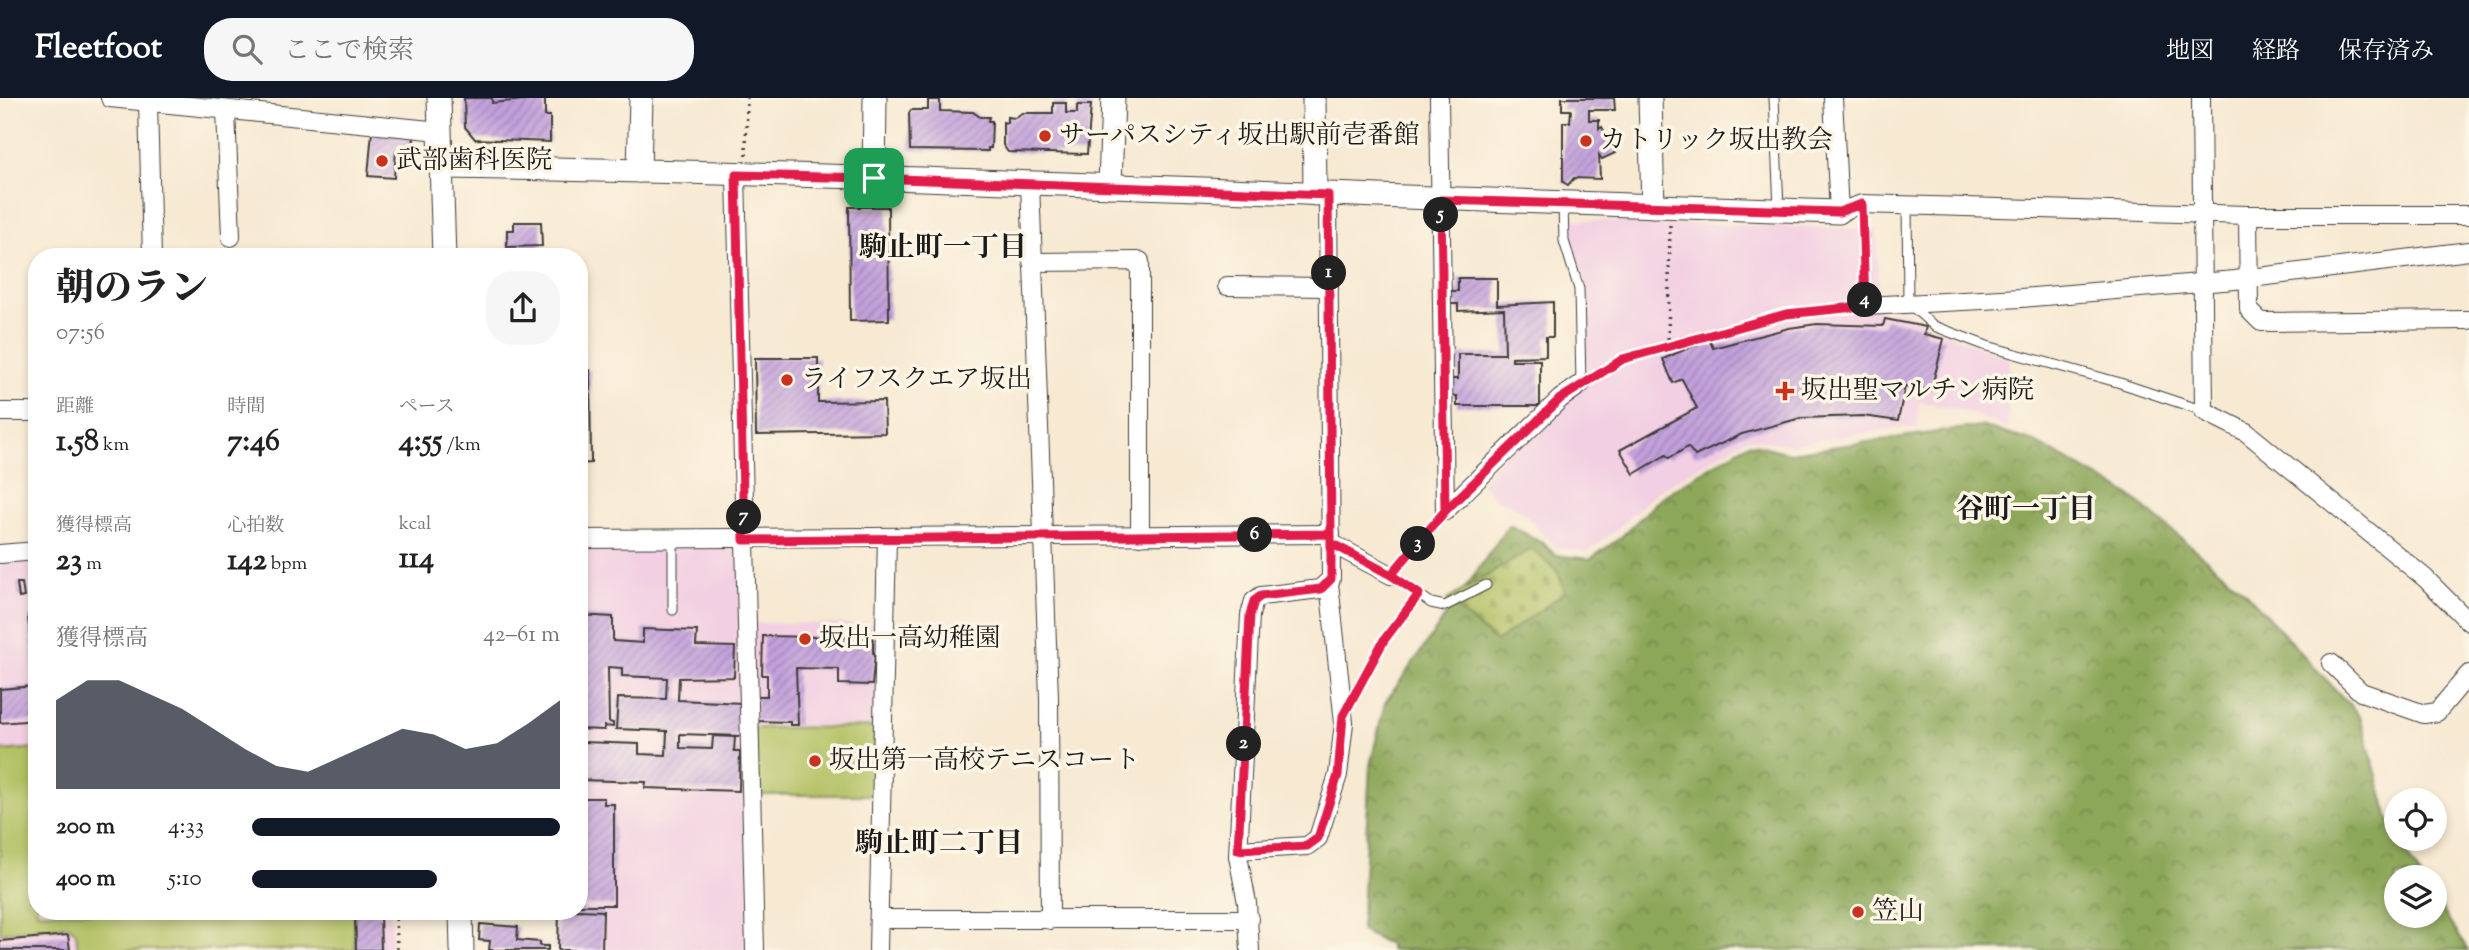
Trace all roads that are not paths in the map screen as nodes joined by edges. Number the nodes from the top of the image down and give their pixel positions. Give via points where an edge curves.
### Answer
1 (110, 98) edge
2 (439, 98) edge
3 (640, 98) edge
4 (1113, 98) edge
5 (1314, 98) edge
6 (1440, 98) edge
7 (1650, 98) edge
8 (1774, 98) edge
9 (1833, 98) edge
10 (2201, 98) edge
11 (873, 100) edge
12 (148, 103) junction
13 (226, 110) junction
14 (440, 131) junction
15 (741, 166) junction
16 (442, 167) junction
17 (639, 171) junction
18 (874, 178) junction
19 (1030, 183) junction
20 (1110, 186) junction
21 (1321, 194) junction
22 (1441, 200) junction
23 (1563, 204) junction
24 (1862, 204) junction
25 (1907, 205) junction
26 (1779, 210) junction
27 (1839, 212) junction
28 (1661, 213) junction
29 (2201, 213) junction
30 (2248, 215) junction
31 (2469, 215) edge
32 (232, 237) dead end
33 (152, 248) edge
34 (444, 248) edge
35 (2469, 251) edge
36 (1032, 262) junction
37 (2249, 278) junction
38 (2203, 282) junction
39 (1227, 286) dead end
40 (1329, 287) junction
41 (1908, 303) junction
42 (1865, 306) joint
43 (2469, 320) edge
44 (1581, 384) joint
45 (2204, 411) junction
46 (0, 412) edge
47 (28, 412) edge
48 (1445, 511) junction
49 (1140, 536) junction
50 (887, 537) junction
51 (1041, 537) junction
52 (588, 539) edge
53 (1331, 539) junction
54 (673, 540) junction
55 (744, 540) junction
56 (28, 552) edge
57 (0, 554) edge
58 (1391, 575) junction
59 (1329, 583) junction
60 (1486, 585) dead end
61 (1419, 594) junction
62 (673, 610) dead end
63 (2469, 622) edge
64 (2331, 663) dead end
65 (2469, 674) edge
66 (1343, 716) junction
67 (1238, 850) junction
68 (879, 919) junction
69 (1249, 919) junction
70 (461, 920) edge
71 (1050, 920) junction
72 (461, 950) edge
73 (755, 950) edge
74 (878, 950) edge
75 (1250, 950) edge

1 - 12 street
2 - 14 street
3 - 17 street
4 - 20 street
5 - 21 street
6 - 22 street
7 - 28 street
8 - 26 lane
9 - 27 street
10 - 29 street
11 - 18 street
12 - 13 street
12 - 33 street
13 - 14 street
13 - 32 street
14 - 16 street
15 - 17 street
15 - 18 street
15 - 55 street
16 - 17 street
16 - 34 street
18 - 19 street
19 - 20 street
19 - 36 street
20 - 21 street
21 - 22 street
21 - 40 street
22 - 23 street
22 - 48 street
23 - 28 street
23 - 44 lane via 1564,241 1579,289
24 - 25 street
24 - 27 street
24 - 42 lane
25 - 29 street
25 - 41 lane
26 - 27 street
26 - 28 street
29 - 30 street
29 - 38 street
30 - 31 street
30 - 37 street
35 - 37 street
36 - 49 street via 1140,261
36 - 51 street
37 - 38 street
37 - 43 street via 2249,310 2261,322
38 - 41 street
38 - 45 street
39 - 40 street
40 - 53 street
41 - 42 street
41 - 45 lane via 1934,326 1987,346
44 - 48 street
45 - 63 street via 2246,432 2425,579
46 - 47 street
48 - 58 lane
49 - 51 street
49 - 53 street
50 - 51 street
50 - 55 street
50 - 68 street
51 - 71 street via 1049,697
52 - 54 street
53 - 58 street
53 - 59 street
54 - 55 street
54 - 62 lane
55 - 73 street
56 - 57 street
58 - 61 lane
59 - 66 street
59 - 67 street via 1254,601
60 - 61 lane via 1445,606
61 - 66 lane via 1384,640
64 - 65 street via 2361,692 2424,714 2437,712
66 - 67 street via 1338,775 1318,838 1307,846
67 - 69 street
68 - 71 street
68 - 74 street
69 - 71 street via 1116,916
69 - 75 street
70 - 72 street

